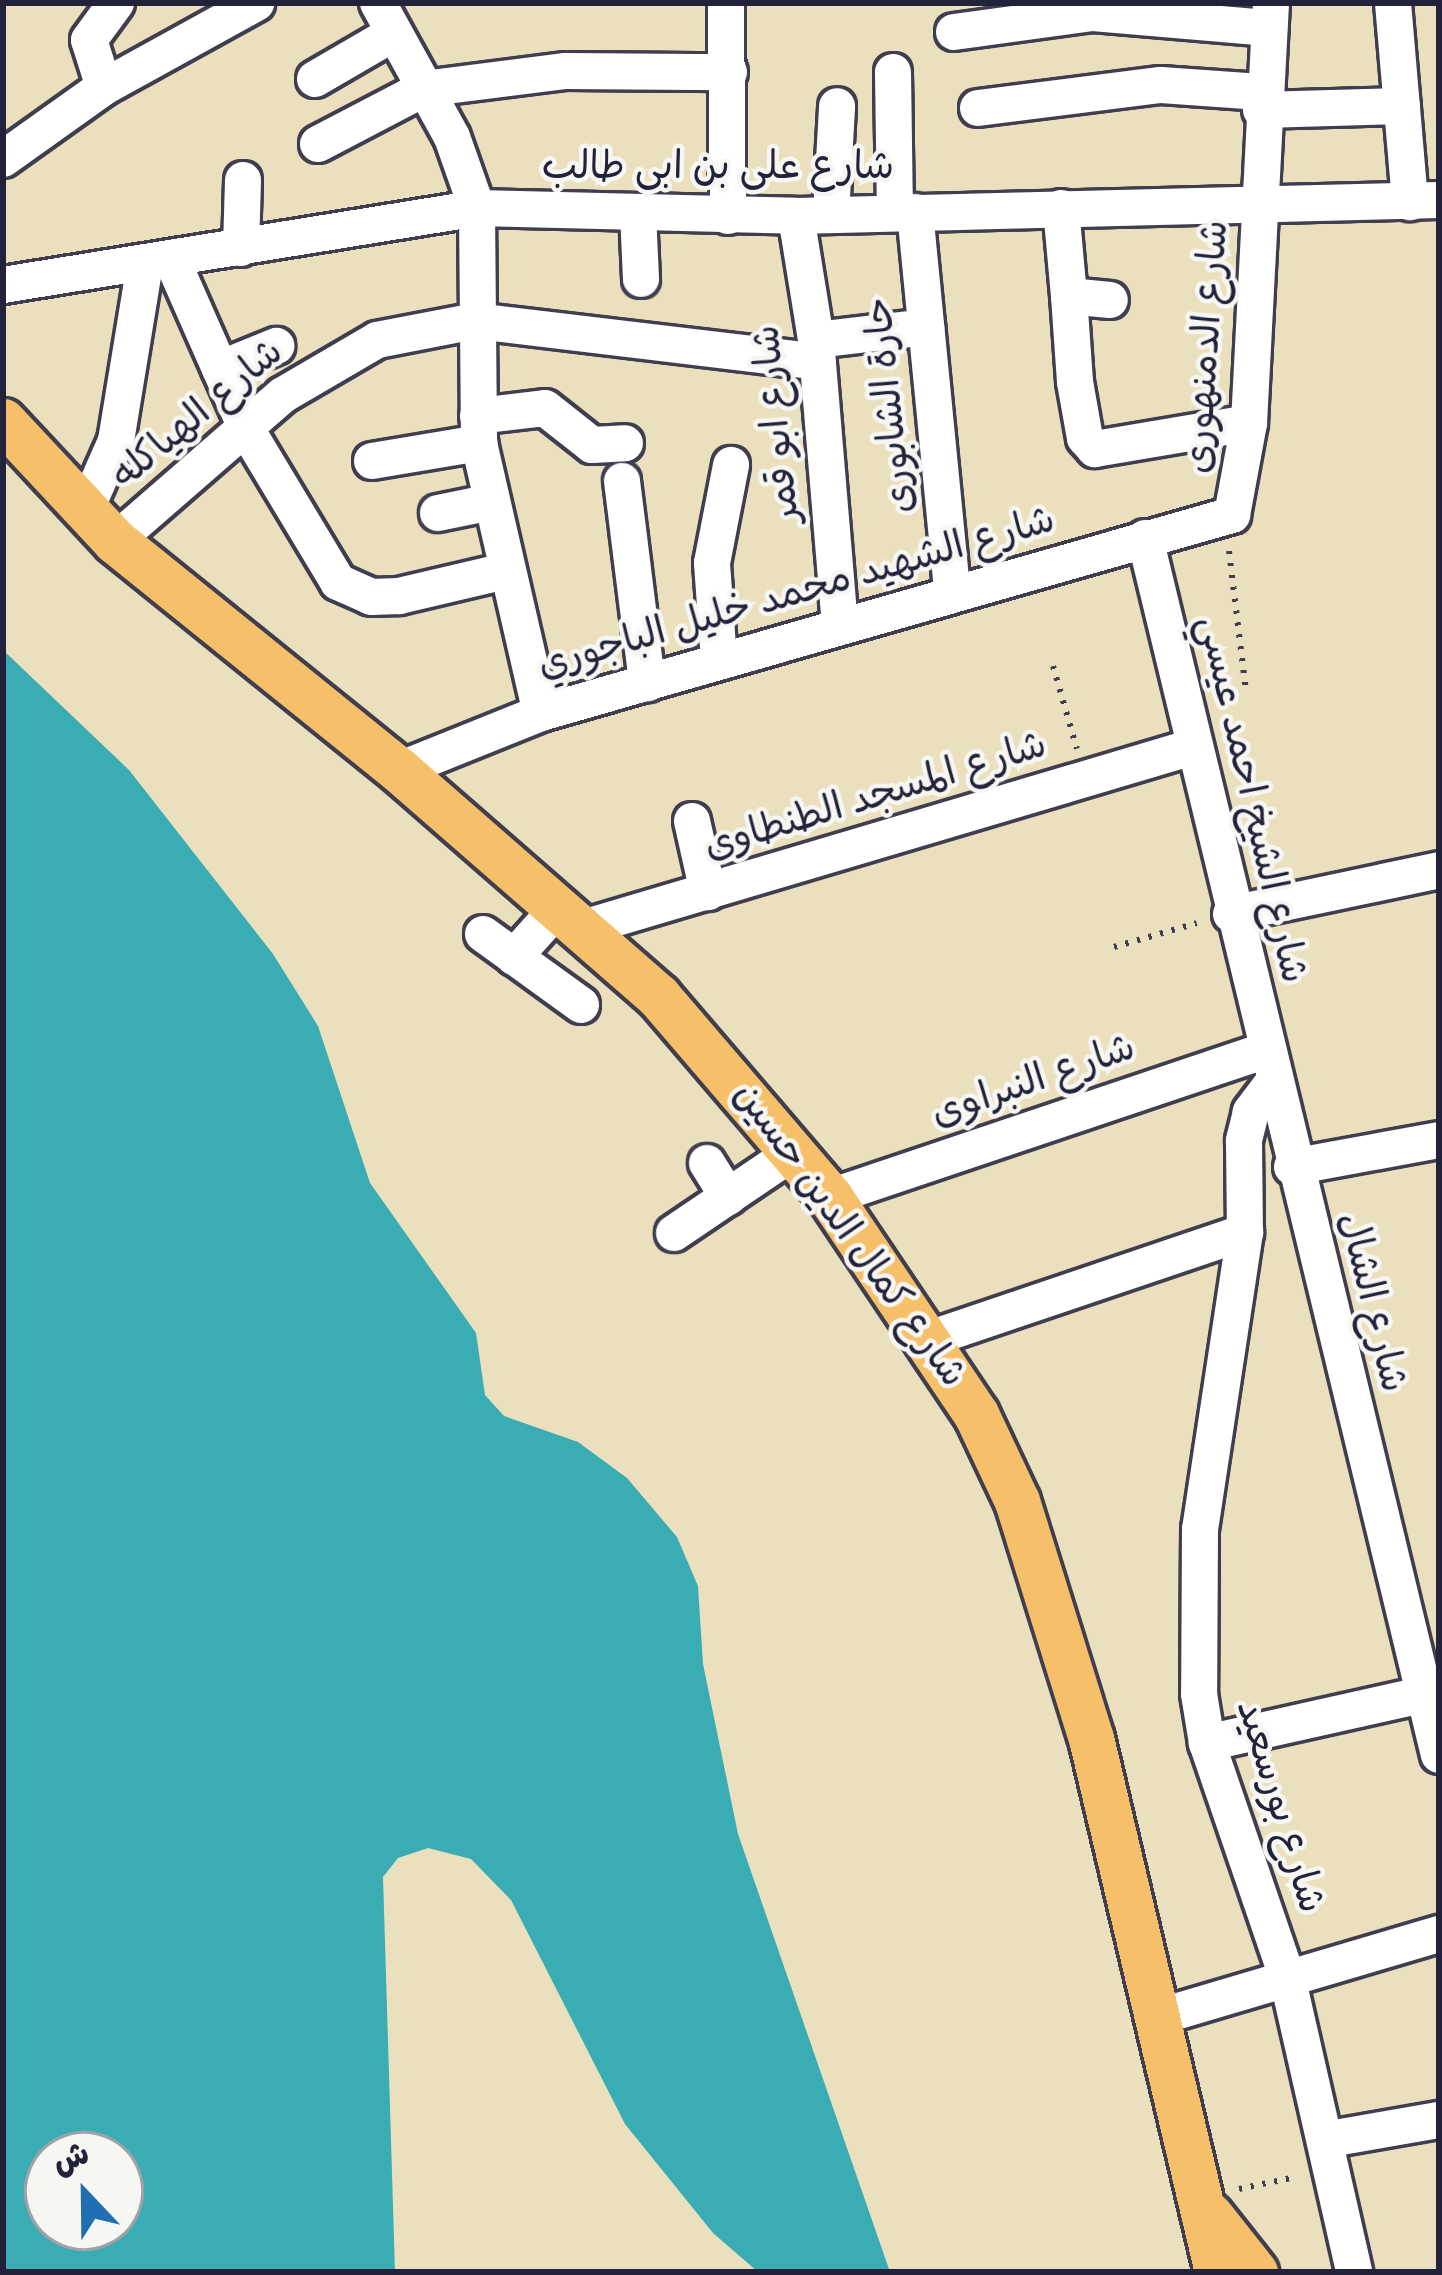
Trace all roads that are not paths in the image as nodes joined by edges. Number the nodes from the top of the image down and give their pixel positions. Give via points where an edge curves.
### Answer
1 (116, 3) edge
2 (256, 3) edge
3 (726, 3) edge
4 (1394, 3) edge
5 (1270, 16) edge
6 (386, 18) edge
7 (954, 32) dead end
8 (729, 72) junction
9 (893, 72) dead end
10 (315, 80) dead end
11 (104, 87) junction
12 (424, 89) junction
13 (1261, 101) junction
14 (837, 106) dead end
15 (1402, 106) junction
16 (978, 108) dead end
17 (318, 144) dead end
18 (3, 159) edge
19 (243, 180) dead end
20 (1425, 201) edge
21 (1261, 204) junction
22 (477, 208) junction
23 (1060, 208) junction
24 (905, 212) junction
25 (638, 213) junction
26 (728, 216) junction
27 (813, 216) junction
28 (241, 248) junction
29 (159, 262) junction
30 (641, 279) dead end
31 (3, 286) edge
32 (1070, 296) junction
33 (1110, 299) dead end
34 (476, 321) junction
35 (926, 327) junction
36 (276, 346) dead end
37 (817, 351) junction
38 (220, 369) junction
39 (3, 422) edge
40 (1250, 423) junction
41 (478, 429) junction
42 (248, 432) junction
43 (625, 443) dead end
44 (372, 460) dead end
45 (731, 465) dead end
46 (622, 482) dead end
47 (492, 502) junction
48 (438, 513) dead end
49 (1225, 519) joint
50 (100, 526) junction
51 (1145, 538) junction
52 (506, 571) junction
53 (952, 590) junction
54 (840, 626) junction
55 (719, 661) junction
56 (647, 682) junction
57 (541, 713) junction
58 (1193, 747) junction
59 (399, 770) junction
60 (692, 820) dead end
61 (1439, 870) edge
62 (708, 892) junction
63 (1231, 914) junction
64 (570, 918) junction
65 (483, 934) dead end
66 (514, 957) junction
67 (581, 1005) dead end
68 (1270, 1065) junction
69 (1439, 1140) edge
70 (795, 1151) junction
71 (707, 1162) dead end
72 (1292, 1167) junction
73 (728, 1197) junction
74 (830, 1197) junction
75 (1245, 1232) junction
76 (674, 1233) dead end
77 (926, 1340) junction
78 (1433, 1693) edge
79 (1207, 1743) junction
80 (1439, 1754) edge
81 (1439, 1934) edge
82 (1287, 1976) junction
83 (1162, 2016) junction
84 (1439, 2120) edge
85 (1332, 2154) junction
86 (1200, 2197) junction
87 (1216, 2272) edge
88 (1255, 2272) edge
89 (1354, 2272) edge

1 - 11 street via 88,44
2 - 11 street
3 - 8 street
4 - 15 street
5 - 7 street via 1093,13
5 - 13 street, شارع الدمنهورى
6 - 10 street
6 - 12 street
8 - 12 street via 566,70
8 - 26 street
9 - 24 street, حارة الشابورى
11 - 18 street
12 - 17 street
12 - 22 street via 452,136
13 - 15 street
13 - 16 street via 1161,85
13 - 21 street, شارع الدمنهورى
14 - 27 street, شارع ابو قمر
15 - 20 street
19 - 28 street
20 - 21 street, شارع على بن ابى طالب
21 - 23 street, شارع على بن ابى طالب
21 - 40 street, شارع الدمنهورى
22 - 25 street, شارع على بن ابى طالب
22 - 28 street, شارع على بن ابى طالب
22 - 34 street
23 - 24 street, شارع على بن ابى طالب
23 - 32 street
24 - 27 street, شارع على بن ابى طالب
24 - 35 street, حارة الشابورى
25 - 26 street, شارع على بن ابى طالب
25 - 30 street
26 - 27 street, شارع على بن ابى طالب
27 - 37 street, شارع ابو قمر
28 - 29 street, شارع على بن ابى طالب
29 - 31 street, شارع على بن ابى طالب
29 - 38 street
29 - 50 street
32 - 33 street
32 - 40 street via 1084,438 1102,452
34 - 37 street, شارع الهياكله
34 - 41 street
34 - 42 street, شارع الهياكله via 377,340 342,357 283,395
35 - 37 street, شارع الهياكله
35 - 53 street, حارة الشابورى
36 - 38 street
37 - 54 street, شارع ابو قمر
38 - 42 street
39 - 50 main road, شارع كمال الدين حسين
40 - 49 street, شارع الدمنهورى via 1239,502
41 - 43 street via 545,409 592,446
41 - 44 street
41 - 47 street
42 - 50 street, شارع الهياكله
42 - 52 street via 321,562 352,592 399,596
45 - 55 street via 712,563
46 - 56 street
47 - 48 street
47 - 52 street
49 - 51 street, شارع الشهيد محمد خليل الباجوري
50 - 59 main road, شارع كمال الدين حسين
51 - 53 street, شارع الشهيد محمد خليل الباجوري
51 - 58 street, شارع الشيخ احمد عيسي
52 - 57 street
53 - 54 street, شارع الشهيد محمد خليل الباجوري
54 - 55 street, شارع الشهيد محمد خليل الباجوري
55 - 56 street, شارع الشهيد محمد خليل الباجوري
56 - 57 street, شارع الشهيد محمد خليل الباجوري
57 - 59 street, شارع الشهيد محمد خليل الباجوري
58 - 62 street, شارع المسجد الطنطاوى
58 - 63 street, شارع الشيخ احمد عيسي
59 - 64 main road, شارع كمال الدين حسين
60 - 62 street
61 - 63 street
62 - 64 street, شارع المسجد الطنطاوى
63 - 68 street, شارع الشيخ احمد عيسي
64 - 66 street
64 - 70 main road, شارع كمال الدين حسين via 697,1037
65 - 66 street
66 - 67 street
68 - 72 street, شارع الشال
68 - 74 street, شارع النبراوى
68 - 75 street, شارع بورسعيد via 1244,1141
69 - 72 street
70 - 73 street
70 - 74 main road, شارع كمال الدين حسين
71 - 73 street
72 - 78 street, شارع الشال
73 - 76 street
74 - 77 main road, شارع كمال الدين حسين
75 - 77 street
75 - 79 street, شارع بورسعيد via 1200,1529 1196,1615
77 - 83 main road, شارع كمال الدين حسين via 976,1414 1031,1544
78 - 79 street
78 - 80 street, شارع الشال
79 - 82 street, شارع بورسعيد
81 - 82 street
82 - 83 street
82 - 85 street, شارع بورسعيد
83 - 86 main road, شارع كمال الدين حسين
84 - 85 street
85 - 89 street, شارع بورسعيد
86 - 87 main road, شارع كمال الدين حسين
86 - 88 main road

